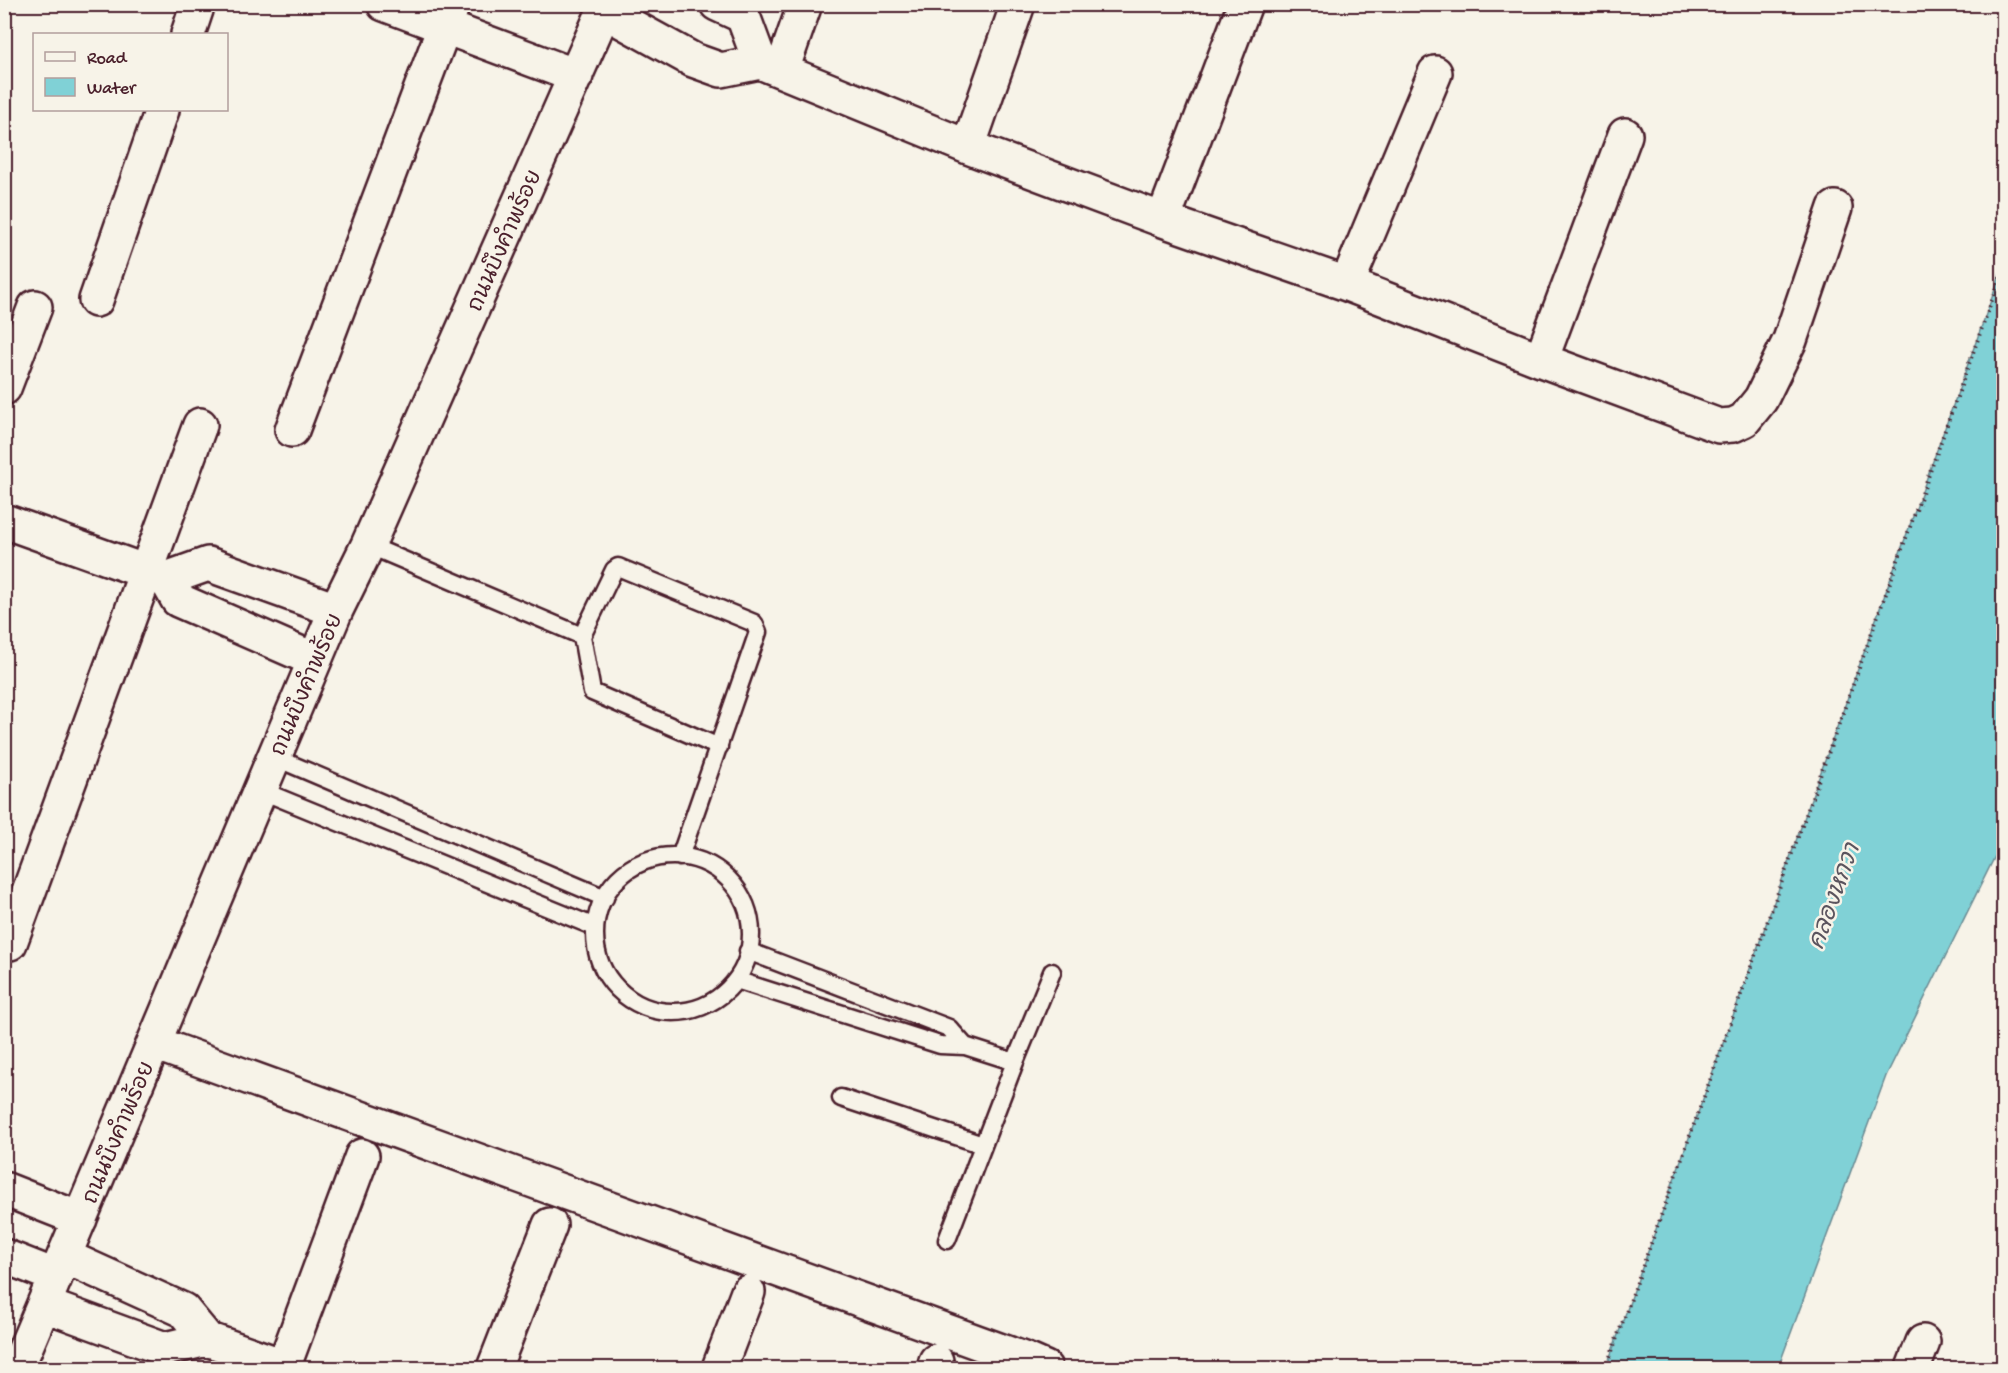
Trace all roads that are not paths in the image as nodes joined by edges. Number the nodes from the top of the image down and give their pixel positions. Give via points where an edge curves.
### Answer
1 (198, 4) edge
2 (384, 4) edge
3 (717, 4) edge
4 (805, 4) edge
5 (1018, 4) edge
6 (1245, 4) edge
7 (605, 8) edge
8 (449, 16) edge
9 (188, 33) edge
10 (771, 66) junction
11 (1435, 73) dead end
12 (576, 76) junction
13 (162, 111) edge
14 (1625, 135) dead end
15 (968, 147) junction
16 (1834, 208) dead end
17 (1163, 220) junction
18 (1347, 284) junction
19 (96, 300) dead end
20 (35, 307) dead end
21 (1541, 360) junction
22 (4, 388) edge
23 (200, 424) dead end
24 (292, 430) dead end
25 (4, 521) edge
26 (368, 545) junction
27 (156, 576) junction
28 (336, 610) junction
29 (582, 636) junction
30 (315, 660) junction
31 (719, 747) junction
32 (274, 757) junction
33 (260, 790) junction
34 (681, 857) junction
35 (605, 898) junction
36 (595, 927) junction
37 (10, 943) dead end
38 (748, 951) junction
39 (1052, 972) dead end
40 (736, 980) junction
41 (154, 1043) junction
42 (965, 1046) junction
43 (1015, 1062) junction
44 (841, 1098) dead end
45 (983, 1145) junction
46 (362, 1156) dead end
47 (4, 1189) edge
48 (80, 1219) junction
49 (550, 1225) dead end
50 (947, 1240) dead end
51 (4, 1256) edge
52 (55, 1279) junction
53 (748, 1292) dead end
54 (207, 1339) junction
55 (17, 1368) edge
56 (285, 1368) edge
57 (494, 1368) edge
58 (719, 1368) edge
59 (1045, 1368) edge

1 - 9 street
2 - 8 street
3 - 10 street via 743,16
4 - 10 street
5 - 15 street
6 - 17 street
7 - 10 street via 693,60 721,70
7 - 12 street, ถนนบึงคำพร้อย
8 - 12 street
8 - 24 street
10 - 15 street
11 - 18 street
12 - 26 street, ถนนบึงคำพร้อย
13 - 19 street
14 - 21 street
15 - 17 street
16 - 21 street via 1790,340 1761,399 1744,420 1719,426
17 - 18 street
18 - 21 street
20 - 22 street
23 - 27 street
25 - 27 street
26 - 28 street, ถนนบึงคำพร้อย
26 - 29 lane
27 - 28 street via 208,564
27 - 30 street via 178,600
27 - 37 street
28 - 30 street, ถนนบึงคำพร้อย
29 - 31 lane via 592,692
29 - 31 lane via 618,567 754,623 758,632
30 - 32 street, ถนนบึงคำพร้อย
31 - 34 lane
32 - 33 street, ถนนบึงคำพร้อย
32 - 35 lane
33 - 36 lane
33 - 41 street, ถนนบึงคำพร้อย
34 - 35 lane via 640,863 623,874
34 - 38 lane via 700,861 733,884 750,921
35 - 36 lane
36 - 40 lane via 596,948 613,985 646,1008 665,1012 705,1006
38 - 40 lane
38 - 42 lane via 949,1028
39 - 43 lane
40 - 42 lane via 940,1045
41 - 48 street, ถนนบึงคำพร้อย
41 - 59 street
42 - 43 lane
43 - 45 lane
44 - 45 lane
45 - 50 lane
46 - 56 street
47 - 48 street
48 - 52 street, ถนนบึงคำพร้อย
49 - 57 street
51 - 52 street
52 - 54 street via 183,1310
52 - 54 street via 165,1349
52 - 55 street, ถนนบึงคำพร้อย
53 - 58 street
54 - 56 street

